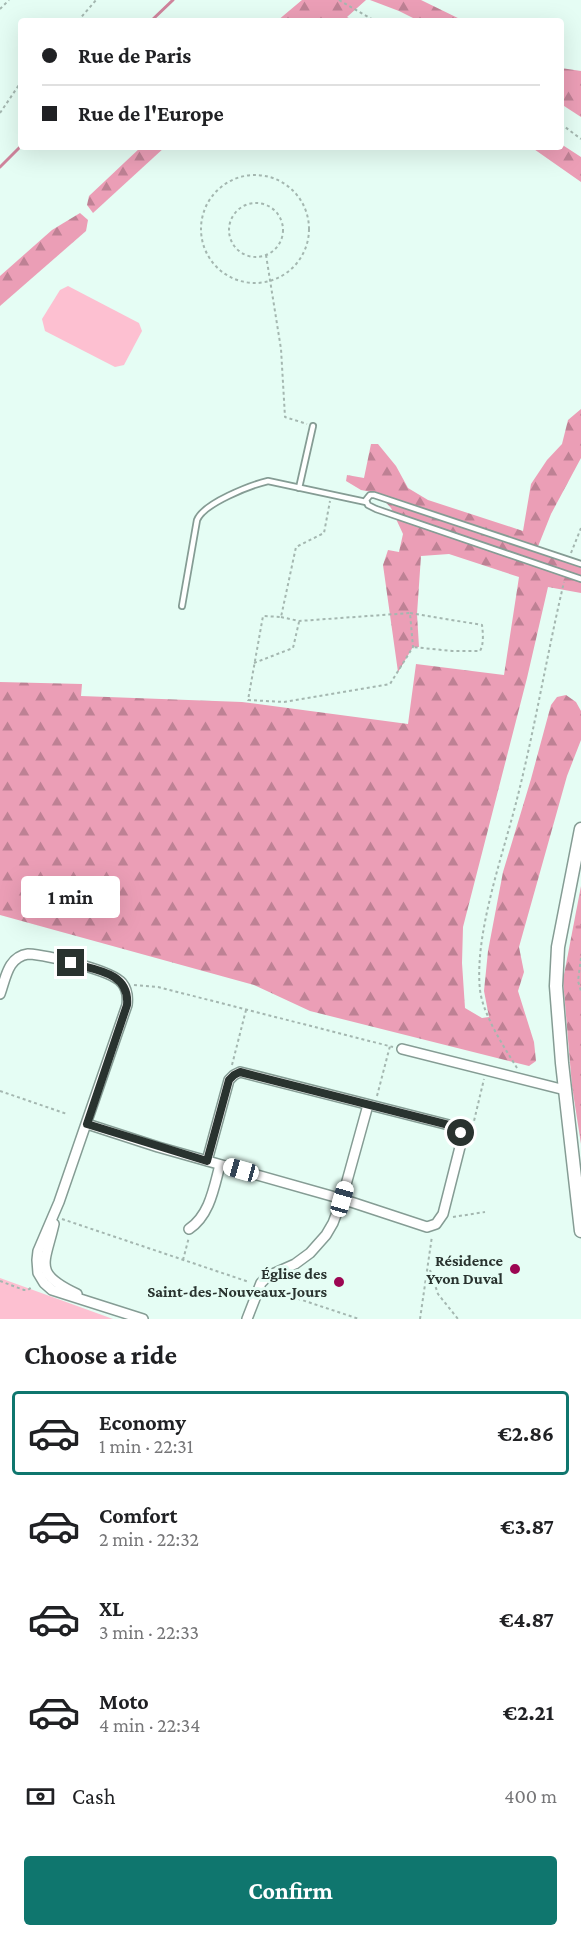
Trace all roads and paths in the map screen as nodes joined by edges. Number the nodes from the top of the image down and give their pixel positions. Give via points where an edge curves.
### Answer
1 (9, 0) edge
2 (96, 0) edge
3 (339, 0) edge
4 (0, 9) edge
5 (81, 18) edge
6 (370, 18) edge
7 (18, 86) edge
8 (0, 113) edge
9 (564, 126) edge
10 (581, 139) edge
11 (266, 255) junction
12 (270, 282) junction
13 (313, 426) joint
14 (299, 488) junction
15 (332, 495) junction
16 (366, 502) junction
17 (581, 528) edge
18 (569, 560) junction
19 (581, 564) edge
20 (566, 574) junction
21 (581, 579) edge
22 (182, 606) dead end
23 (410, 613) junction
24 (281, 616) junction
25 (299, 621) junction
26 (413, 647) junction
27 (254, 663) junction
28 (581, 829) edge
29 (581, 958) edge
30 (124, 984) junction
31 (581, 991) edge
32 (0, 993) edge
33 (246, 1010) junction
34 (402, 1049) dead end
35 (486, 1071) junction
36 (234, 1075) junction
37 (524, 1080) junction
38 (565, 1090) junction
39 (0, 1091) edge
40 (371, 1106) junction
41 (67, 1114) dead end
42 (87, 1124) junction
43 (460, 1133) junction
44 (207, 1161) junction
45 (220, 1165) junction
46 (342, 1199) junction
47 (59, 1202) junction
48 (485, 1212) dead end
49 (56, 1217) junction
50 (441, 1219) junction
51 (433, 1226) junction
52 (189, 1228) joint
53 (581, 1231) edge
54 (183, 1260) junction
55 (429, 1267) junction
56 (42, 1274) junction
57 (0, 1281) edge
58 (259, 1286) junction
59 (144, 1319) edge
60 (247, 1319) edge
61 (359, 1319) edge
62 (420, 1319) edge
63 (458, 1319) edge

1 - 4 path
2 - 5 path
3 - 6 path
7 - 8 path
9 - 10 path
11 - 11 path via 248,256 234,246 229,229 242,207 268,206 280,219 279,244
11 - 12 path
12 - 12 path via 286,275 307,248 308,215 290,186 258,174 241,176 225,183 204,210 203,244 221,272 253,284
12 - 13 path via 281,349 285,417
13 - 14 lane
14 - 15 lane
14 - 22 lane via 268,482 253,485 201,513
15 - 16 lane
15 - 24 path via 324,533 296,546
16 - 18 lane via 374,495
16 - 20 lane via 376,509
17 - 18 path
18 - 19 lane
20 - 21 lane
20 - 37 path via 519,792 489,904 482,949 481,997
23 - 25 path
23 - 26 path
23 - 26 path via 482,625 483,630 480,651
24 - 25 path
24 - 27 path via 263,616
25 - 27 path via 293,648
26 - 27 path via 390,684 284,702 248,700
28 - 38 street via 557,957 556,1006
29 - 31 path
30 - 32 street via 108,973 33,954 19,956 11,963
30 - 33 path via 151,986
30 - 42 street via 127,1005
33 - 36 path
33 - 40 path via 390,1046
34 - 35 street
35 - 37 street
35 - 43 path via 474,1121 468,1132
36 - 40 street via 244,1072
36 - 44 street via 228,1084
37 - 38 street
38 - 53 street
39 - 41 path
40 - 43 street via 449,1125
40 - 46 street
42 - 44 street
42 - 47 street
43 - 50 street via 462,1145
44 - 45 street
45 - 46 street
45 - 52 street via 206,1209
46 - 51 street
46 - 58 street via 333,1223 314,1249 295,1264 268,1276
47 - 49 street
47 - 56 street via 38,1251
48 - 50 path
49 - 54 path
49 - 56 street
50 - 51 street
51 - 55 path
52 - 54 path
54 - 58 path
55 - 62 path
55 - 63 path via 438,1294
56 - 57 path via 28,1290
56 - 59 street via 104,1306
58 - 60 street
58 - 61 path

